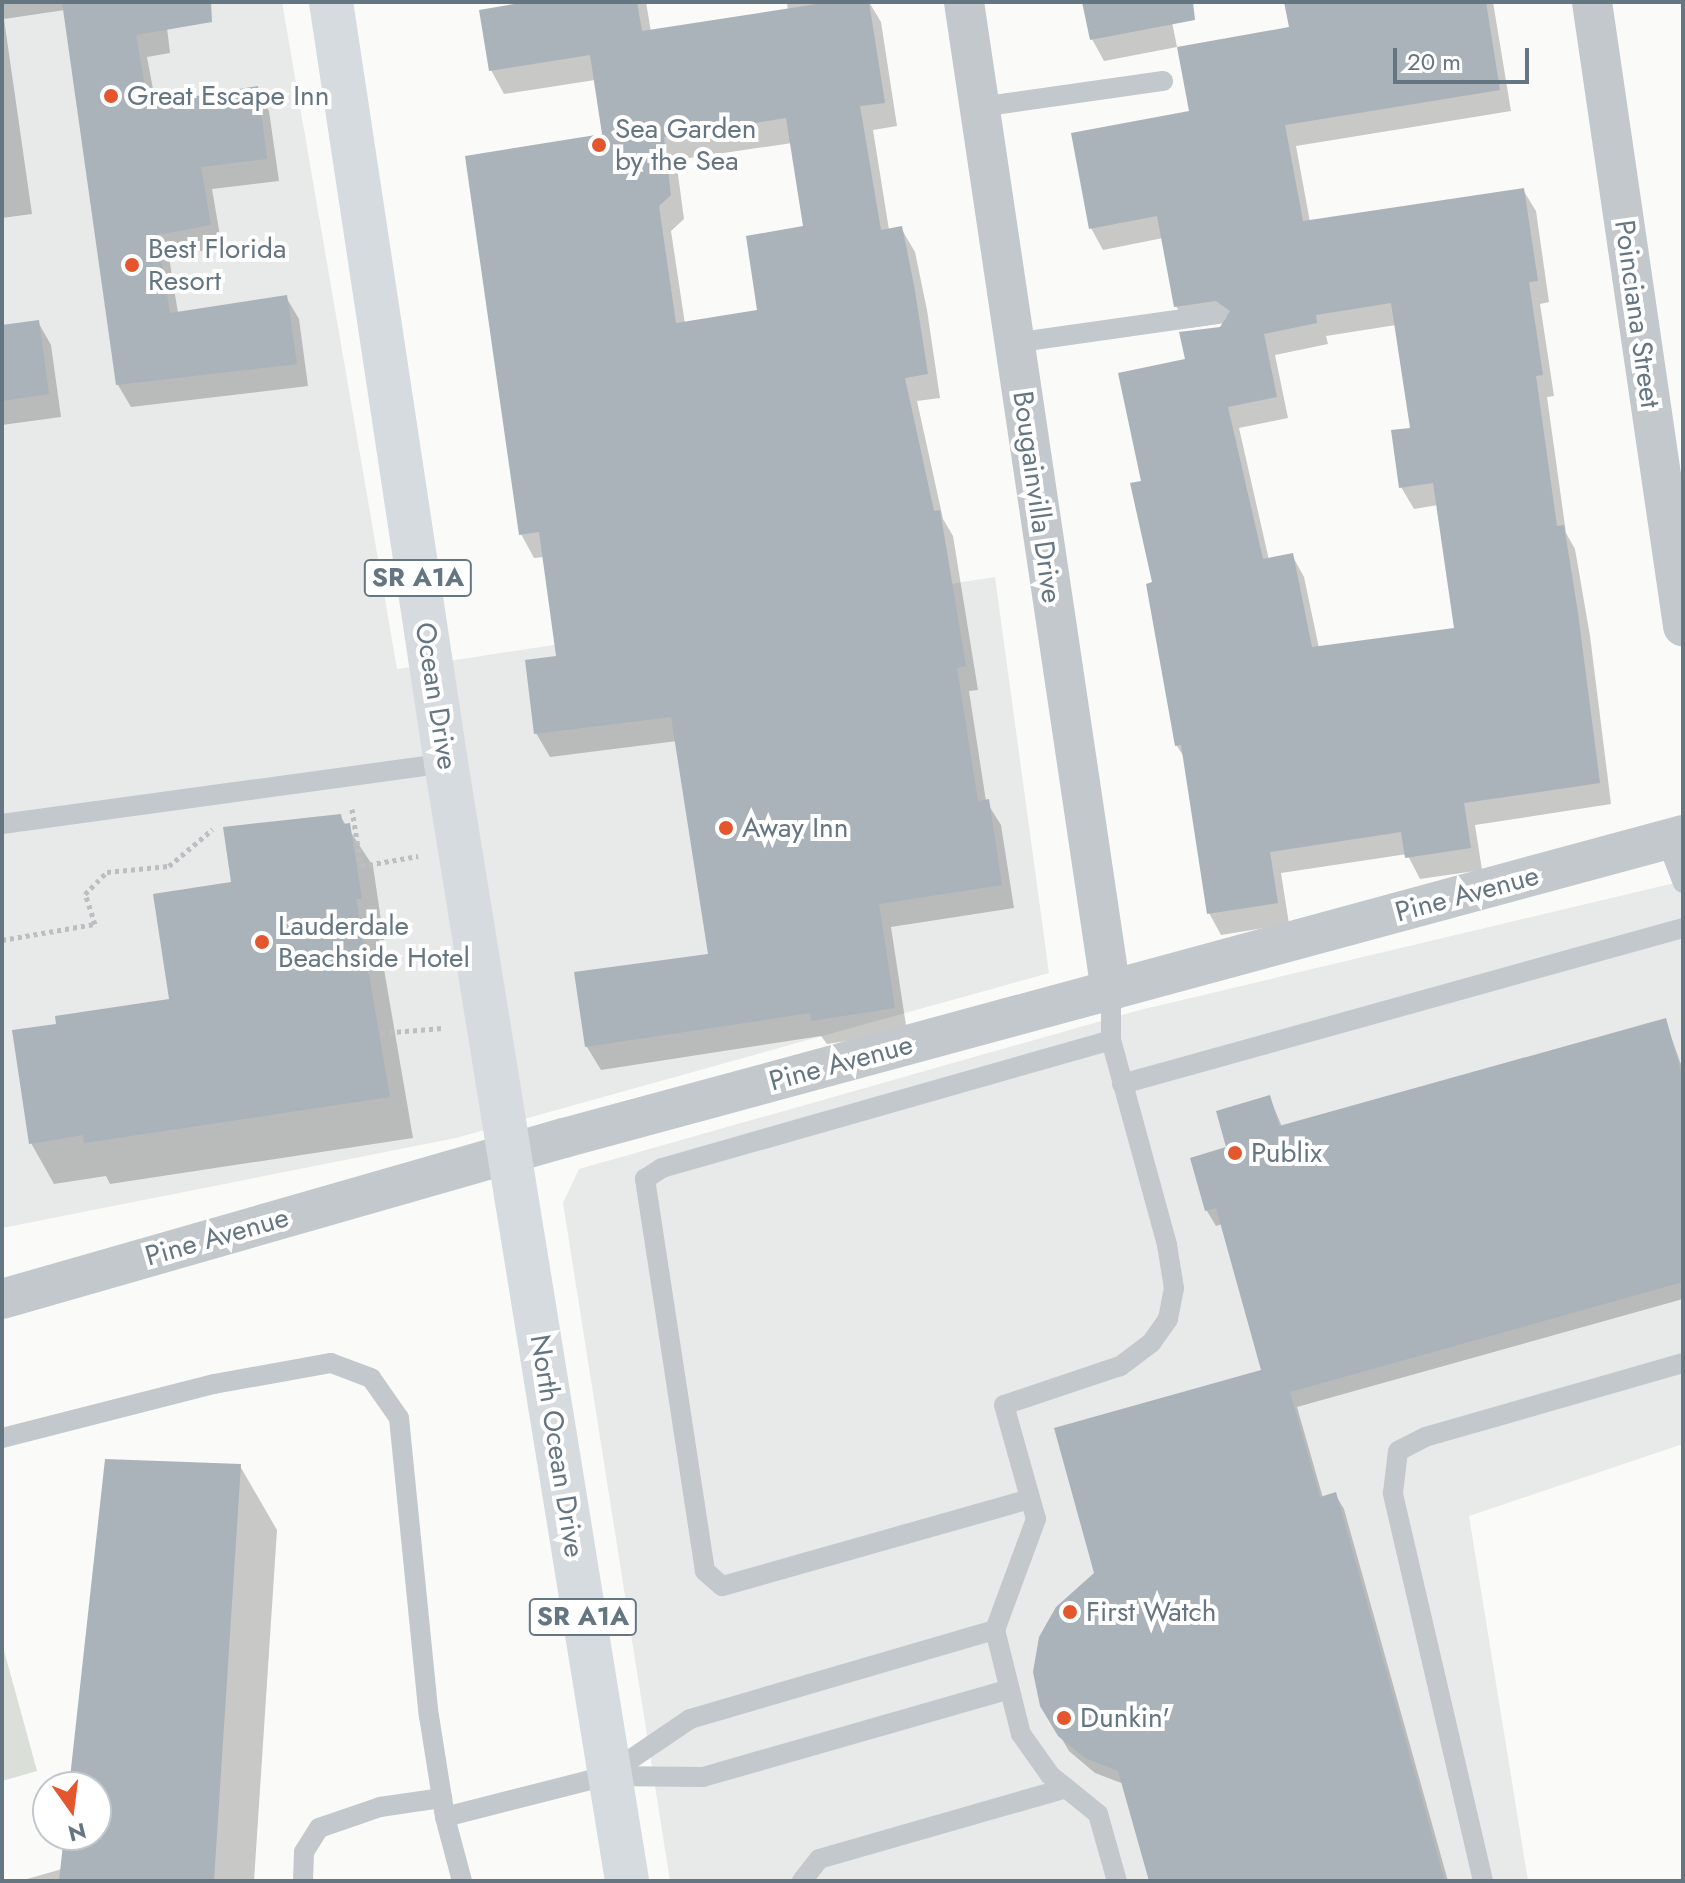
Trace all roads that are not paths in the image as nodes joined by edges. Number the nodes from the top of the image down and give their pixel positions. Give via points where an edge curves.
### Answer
1 (331, 2) edge
2 (964, 2) edge
3 (1592, 2) edge
4 (1163, 81) dead end
5 (980, 107) junction
6 (1217, 314) dead end
7 (1014, 343) junction
8 (1683, 626) edge
9 (446, 763) junction
10 (2, 824) edge
11 (1674, 837) edge
12 (1683, 883) edge
13 (1683, 928) edge
14 (1111, 991) junction
15 (1111, 1040) junction
16 (1122, 1084) junction
17 (510, 1153) junction
18 (2, 1299) edge
19 (1683, 1363) edge
20 (2, 1438) edge
21 (1030, 1499) junction
22 (995, 1630) junction
23 (1010, 1689) junction
24 (606, 1776) junction
25 (1066, 1788) junction
26 (444, 1807) junction
27 (459, 1880) edge
28 (303, 1881) edge
29 (627, 1881) edge
30 (802, 1881) edge
31 (1117, 1881) edge
32 (1483, 1881) edge

1 - 9 main road, Ocean Drive / SR A1A
2 - 5 street, Bougainvilla Drive
3 - 8 street, Poinciana Street
4 - 5 lane
5 - 7 street, Bougainvilla Drive
6 - 7 lane
7 - 14 street, Bougainvilla Drive
9 - 10 lane
9 - 17 main road, Ocean Drive / SR A1A
11 - 12 lane
11 - 14 street, Pine Avenue
13 - 16 lane
14 - 15 lane
14 - 17 street, Pine Avenue
15 - 16 lane
15 - 21 lane via 662,1168 645,1179 705,1571 722,1586
16 - 21 lane via 1167,1245 1174,1288 1168,1319 1151,1343 1120,1366 1004,1405
17 - 18 street, Pine Avenue
17 - 24 main road, North Ocean Drive / SR A1A
19 - 32 lane via 1425,1437 1398,1451 1393,1493
20 - 26 lane via 214,1384 331,1363 371,1378 399,1418 429,1716
21 - 22 lane via 1036,1519
22 - 23 lane
22 - 24 lane via 690,1719
23 - 24 lane via 703,1777
23 - 25 lane via 1021,1734
24 - 26 lane
24 - 29 main road, North Ocean Drive / SR A1A
25 - 30 lane via 819,1859
25 - 31 lane via 1098,1814
26 - 27 lane
26 - 28 lane via 380,1807 319,1828 304,1852

